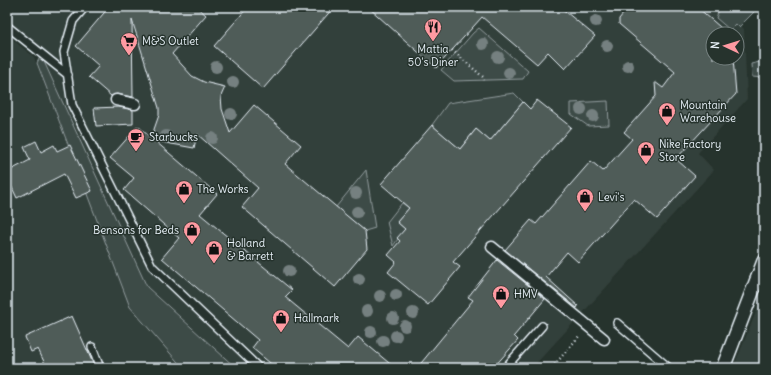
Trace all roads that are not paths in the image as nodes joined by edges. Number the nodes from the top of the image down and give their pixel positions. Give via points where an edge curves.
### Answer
1 (85, 7) edge
2 (7, 26) edge
3 (68, 75) junction
4 (116, 100) dead end
5 (135, 104) dead end
6 (492, 247) dead end
7 (764, 261) edge
8 (617, 324) dead end
9 (542, 326) dead end
10 (604, 339) dead end
11 (92, 347) dead end
12 (100, 368) edge
13 (258, 368) edge
14 (505, 368) edge
15 (669, 368) edge
16 (723, 368) edge

1 - 3 lane via 73,21 64,52
2 - 3 lane
3 - 13 lane via 72,105 152,266
4 - 5 street
6 - 10 street
7 - 16 street
8 - 15 lane
9 - 14 lane
11 - 12 lane

